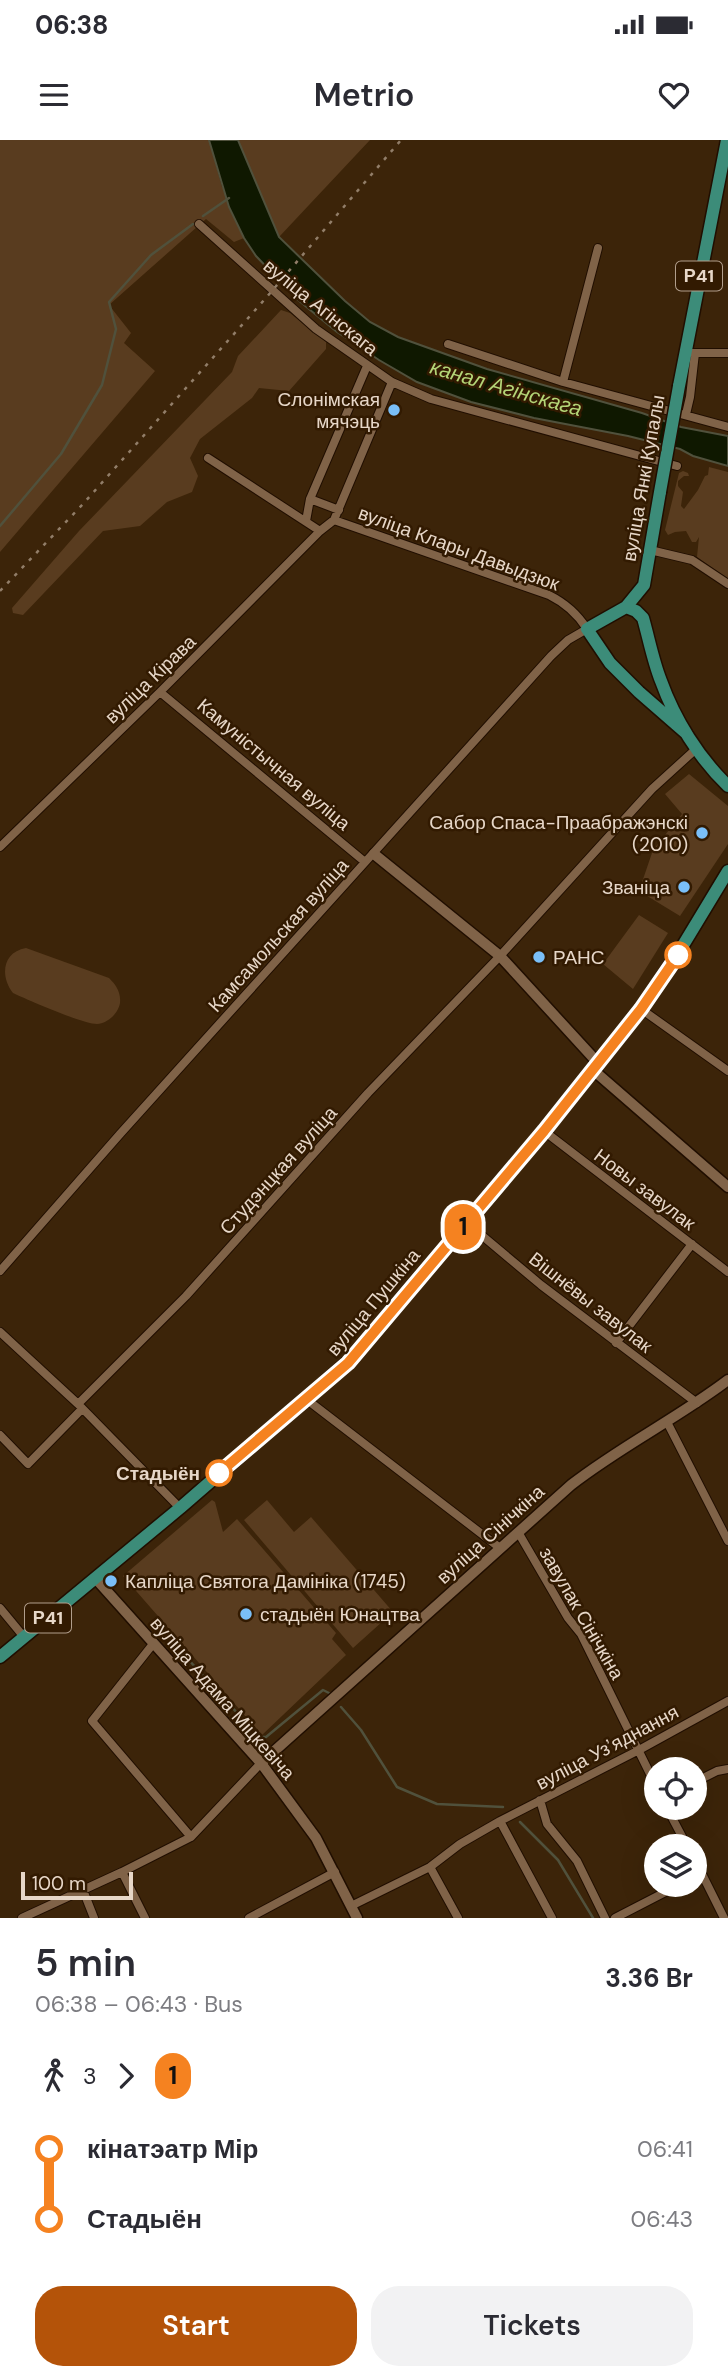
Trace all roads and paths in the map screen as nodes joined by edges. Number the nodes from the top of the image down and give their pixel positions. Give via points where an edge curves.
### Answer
1 (727, 140) edge
2 (199, 224) dead end
3 (598, 248) dead end
4 (448, 344) dead end
5 (690, 353) junction
6 (728, 353) edge
7 (367, 366) junction
8 (392, 382) junction
9 (563, 382) junction
10 (686, 414) junction
11 (728, 427) edge
12 (208, 458) dead end
13 (677, 466) dead end
14 (310, 499) junction
15 (338, 510) junction
16 (334, 520) junction
17 (306, 521) junction
18 (320, 531) junction
19 (650, 550) junction
20 (728, 584) edge
21 (645, 585) junction
22 (626, 607) junction
23 (643, 618) junction
24 (587, 629) junction
25 (661, 683) junction
26 (160, 692) junction
27 (639, 692) junction
28 (686, 733) junction
29 (696, 749) junction
30 (728, 786) edge
31 (0, 847) edge
32 (374, 853) junction
33 (365, 863) junction
34 (728, 870) edge
35 (500, 956) junction
36 (641, 1009) junction
37 (595, 1066) junction
38 (728, 1071) edge
39 (544, 1131) junction
40 (728, 1187) edge
41 (467, 1223) junction
42 (692, 1244) junction
43 (0, 1270) edge
44 (728, 1272) edge
45 (0, 1332) edge
46 (616, 1343) junction
47 (728, 1380) edge
48 (306, 1399) junction
49 (697, 1404) junction
50 (80, 1406) junction
51 (667, 1422) junction
52 (0, 1435) edge
53 (180, 1508) junction
54 (518, 1532) junction
55 (728, 1541) edge
56 (500, 1548) junction
57 (96, 1579) junction
58 (0, 1608) edge
59 (24, 1637) junction
60 (153, 1644) junction
61 (0, 1657) edge
62 (728, 1701) edge
63 (639, 1750) junction
64 (644, 1761) edge
65 (261, 1763) junction
66 (728, 1769) edge
67 (707, 1776) edge
68 (540, 1800) junction
69 (500, 1821) junction
70 (191, 1837) junction
71 (430, 1867) junction
72 (122, 1872) junction
73 (335, 1872) junction
74 (83, 1890) junction
75 (707, 1890) edge
76 (656, 1897) edge
77 (351, 1906) junction
78 (22, 1918) edge
79 (94, 1918) edge
80 (145, 1918) edge
81 (249, 1918) edge
82 (357, 1918) edge
83 (458, 1918) edge
84 (552, 1918) edge
85 (604, 1918) edge
86 (615, 1918) edge
87 (724, 1918) edge

1 - 5 main road, вуліца Янкі Купалы / Р41
2 - 7 street, вуліца Агінскага via 316,329
3 - 9 street
4 - 9 street
5 - 6 street
5 - 10 street
5 - 19 main road, вуліца Янкі Купалы / Р41, bridge via 679,386
7 - 8 street, вуліца Агінскага
7 - 14 street
8 - 13 street, вуліца Агінскага via 431,399
8 - 15 street
9 - 10 street
10 - 11 street
12 - 17 street
14 - 15 street
14 - 17 street
15 - 16 street
16 - 18 street, вуліца Клары Давыдзюк
16 - 24 street, вуліца Клары Давыдзюк via 549,595 569,607
17 - 18 street
18 - 26 street, вуліца Кірава
19 - 20 street via 692,560
19 - 21 main road, вуліца Янкі Купалы / Р41
21 - 22 main road, вуліца Янкі Купалы
21 - 23 main road, Р41
22 - 23 main road
22 - 24 main road, вуліца Янкі Купалы
23 - 25 main road, Р41
24 - 27 main road, Р41 via 610,663
24 - 32 street, Камсамольская вуліца via 551,656
25 - 27 main road via 652,691
25 - 28 main road, Р41
26 - 31 street, вуліца Кірава
26 - 33 street, Камуністычная вуліца
27 - 28 main road, Р41
28 - 29 main road, Р41
29 - 30 main road, Р41
29 - 35 street, Студэнцкая вуліца via 652,789
32 - 33 street, Камсамольская вуліца
32 - 35 street
33 - 43 street, Камсамольская вуліца
34 - 36 main road, вуліца Пушкіна / Р41
35 - 37 street
35 - 50 street, Студэнцкая вуліца
36 - 37 main road, вуліца Пушкіна / Р41
36 - 38 street
37 - 39 main road, вуліца Пушкіна / Р41
37 - 40 street
39 - 41 main road, вуліца Пушкіна / Р41
39 - 42 street, Новы завулак
41 - 46 street, Вішнёвы завулак
41 - 48 main road, вуліца Пушкіна / Р41 via 348,1363
42 - 44 street, Новы завулак
42 - 46 street
45 - 50 street
46 - 49 street, Вішнёвы завулак
47 - 49 street, вуліца Сінічкіна
48 - 53 main road, вуліца Пушкіна / Р41
48 - 56 street
49 - 51 street, вуліца Сінічкіна
50 - 52 street, Студэнцкая вуліца via 28,1464
50 - 53 street
51 - 54 street, вуліца Сінічкіна via 599,1463
51 - 55 street
53 - 57 main road, вуліца Пушкіна / Р41
54 - 56 street, вуліца Сінічкіна
54 - 63 street, завулак Сінічкіна via 580,1634
56 - 65 street, вуліца Сінічкіна
57 - 59 main road, вуліца Пушкіна / Р41
57 - 60 street, вуліца Адама Міцкевіча
58 - 59 street
59 - 61 main road, вуліца Пушкіна / Р41
60 - 65 street, вуліца Адама Міцкевіча
60 - 70 street via 92,1721
62 - 63 street, вуліца Узʼяднання
63 - 64 street, завулак Сінічкіна
63 - 68 street, вуліца Узʼяднання
65 - 70 street
65 - 73 street, вуліца Адама Міцкевіча
66 - 67 street
68 - 69 street, вуліца Узʼяднання
68 - 85 street via 547,1824 577,1861
69 - 71 street, вуліца Узʼяднання
69 - 84 street
70 - 72 street
71 - 77 street, вуліца Узʼяднання
71 - 83 street
72 - 74 street
72 - 80 street
73 - 77 street, вуліца Адама Міцкевіча
73 - 81 street
74 - 78 street
74 - 79 street
75 - 87 street
76 - 86 street
77 - 82 street, вуліца Адама Міцкевіча

